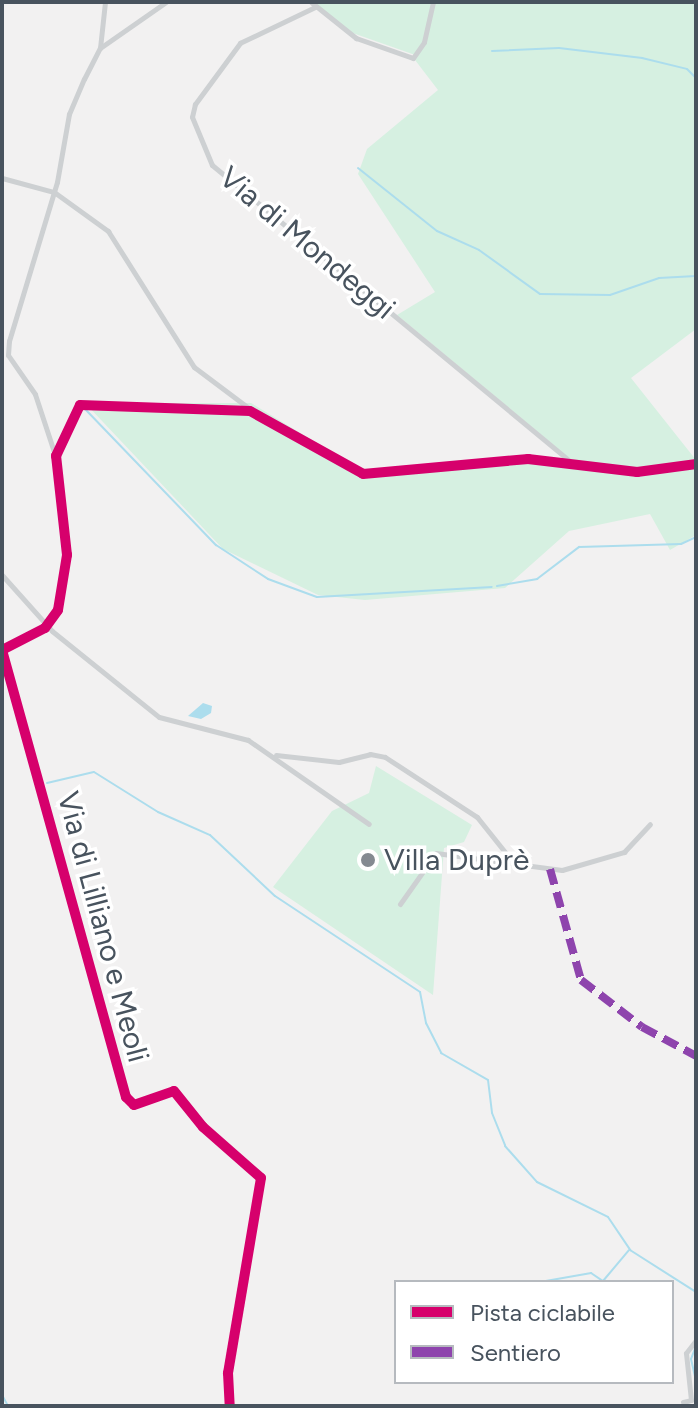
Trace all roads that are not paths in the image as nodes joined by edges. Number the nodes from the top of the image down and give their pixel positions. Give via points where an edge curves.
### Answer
1 (105, 2) edge
2 (166, 2) edge
3 (433, 2) edge
4 (313, 4) edge
5 (100, 48) junction
6 (2, 178) edge
7 (57, 182) junction
8 (41, 188) junction
9 (54, 192) junction
10 (67, 200) junction
11 (51, 202) junction
12 (254, 412) junction
13 (56, 456) junction
14 (696, 464) edge
15 (575, 465) junction
16 (2, 575) edge
17 (47, 626) junction
18 (2, 650) edge
19 (276, 755) junction
20 (369, 824) dead end
21 (650, 824) dead end
22 (512, 861) junction
23 (400, 904) dead end
24 (696, 1340) edge
25 (683, 1402) dead end
26 (230, 1406) edge

1 - 5 street
2 - 5 street
3 - 4 street, Via di Mondeggi via 424,42 413,58 356,38
4 - 15 street, Via di Mondeggi via 240,43 195,104 192,117 212,165
5 - 7 street via 71,109
6 - 8 street
7 - 9 street
7 - 10 street
8 - 9 street
8 - 11 street
9 - 10 street
9 - 11 street
10 - 12 street via 113,236 194,367
11 - 13 street via 7,348 35,394
12 - 13 street via 80,405
12 - 15 street via 358,474 528,459
13 - 17 street via 67,565 57,613
14 - 15 street via 644,472
16 - 17 street
17 - 18 street
17 - 19 street via 159,717 184,727 235,734
18 - 26 street, Via di Lilliano e Meoli via 126,1097 134,1105 174,1091 203,1127 261,1178 228,1373
19 - 20 street
19 - 22 street via 339,762 370,754 385,757 477,817
21 - 22 street via 624,852 562,870
22 - 23 street via 436,853
24 - 25 street via 686,1353 691,1400

